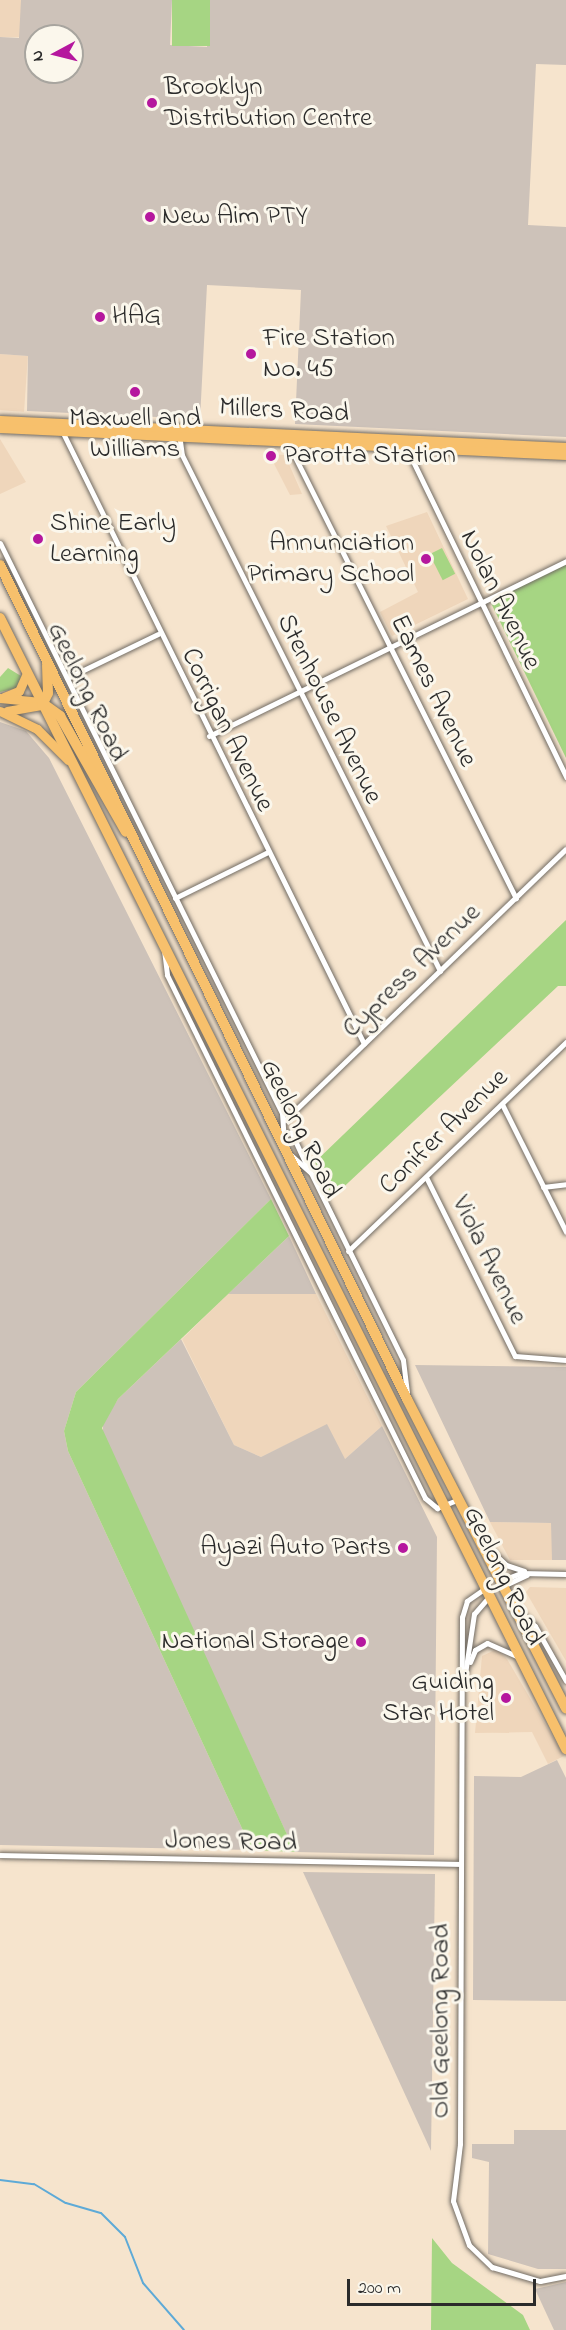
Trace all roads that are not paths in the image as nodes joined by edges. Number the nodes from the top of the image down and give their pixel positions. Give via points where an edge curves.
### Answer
1 (0, 420) edge
2 (0, 428) edge
3 (62, 431) junction
4 (179, 432) junction
5 (292, 438) junction
6 (406, 443) junction
7 (566, 447) edge
8 (566, 455) edge
9 (0, 543) edge
10 (566, 561) edge
11 (0, 566) edge
12 (480, 603) junction
13 (0, 618) edge
14 (158, 634) junction
15 (389, 647) junction
16 (47, 660) junction
17 (27, 675) junction
18 (67, 678) junction
19 (299, 692) junction
20 (1, 698) edge
21 (42, 703) junction
22 (0, 711) edge
23 (209, 736) junction
24 (68, 760) junction
25 (566, 777) edge
26 (134, 841) junction
27 (566, 849) edge
28 (266, 853) junction
29 (175, 898) junction
30 (516, 898) junction
31 (168, 910) junction
32 (152, 919) junction
33 (440, 971) junction
34 (211, 997) junction
35 (231, 1011) junction
36 (566, 1042) edge
37 (364, 1044) junction
38 (502, 1104) junction
39 (285, 1120) junction
40 (291, 1132) dead end
41 (284, 1149) junction
42 (311, 1173) junction
43 (426, 1177) junction
44 (566, 1184) edge
45 (543, 1187) junction
46 (566, 1232) edge
47 (348, 1251) junction
48 (566, 1360) edge
49 (407, 1399) junction
50 (459, 1499) junction
51 (444, 1507) junction
52 (479, 1540) junction
53 (531, 1573) junction
54 (566, 1574) edge
55 (501, 1584) junction
56 (486, 1593) junction
57 (512, 1607) junction
58 (518, 1657) junction
59 (566, 1681) edge
60 (464, 1684) junction
61 (566, 1709) edge
62 (566, 1749) edge
63 (0, 1855) edge
64 (461, 1864) junction
65 (566, 2276) edge

1 - 4 main road, Millers Road
2 - 3 main road, Millers Road
3 - 4 main road, Millers Road
3 - 14 street, Corrigan Avenue
4 - 5 main road, Millers Road
4 - 19 street, Stenhouse Avenue via 182,455
5 - 6 main road, Millers Road
5 - 15 street, Eames Avenue
6 - 7 main road, Millers Road
6 - 8 main road, Millers Road
6 - 12 street, Nolan Avenue
9 - 18 street
10 - 12 street
11 - 16 highway, Geelong Road
12 - 15 street
12 - 25 street, Nolan Avenue
13 - 17 highway, Geelong Road
14 - 18 street
14 - 23 street, Corrigan Avenue
15 - 19 street
15 - 30 street, Eames Avenue
16 - 21 highway
16 - 26 highway, Geelong Road
17 - 20 main road via 19,691
17 - 21 highway, Geelong Road
18 - 29 street
19 - 23 street
19 - 33 street, Stenhouse Avenue
20 - 21 main road
21 - 22 main road via 30,711
21 - 24 highway, Geelong Road
21 - 26 highway via 60,716 119,825
22 - 24 main road via 37,729
23 - 28 street, Corrigan Avenue
24 - 32 highway, Geelong Road
26 - 31 highway, Geelong Road
27 - 30 street, Cypress Avenue
28 - 29 street
28 - 37 street, Corrigan Avenue
29 - 35 street
30 - 33 street, Cypress Avenue
31 - 32 highway
31 - 34 highway, Geelong Road
32 - 51 highway, Geelong Road
33 - 37 street, Cypress Avenue
34 - 35 street
34 - 41 highway, Geelong Road
35 - 39 street
36 - 38 street, Conifer Avenue
37 - 39 street, Cypress Avenue
38 - 43 street, Conifer Avenue
38 - 45 street
39 - 41 street
40 - 42 street
41 - 42 street
41 - 49 highway, Geelong Road
42 - 47 street
43 - 47 street, Conifer Avenue
43 - 48 street, Viola Avenue via 518,1359
44 - 45 street
45 - 46 street
47 - 49 street via 403,1360
49 - 50 highway, Geelong Road
50 - 51 street
50 - 52 highway, Geelong Road
51 - 56 highway, Geelong Road
52 - 53 street via 506,1565
52 - 55 highway, Geelong Road
53 - 54 street
53 - 55 street
55 - 56 highway
55 - 57 highway, Geelong Road
56 - 58 highway, Geelong Road
56 - 60 street, Old Geelong Road via 474,1614
56 - 60 street, Old Geelong Road via 462,1612
57 - 59 street via 534,1623
57 - 61 highway, Geelong Road
58 - 60 street via 484,1644 473,1653
58 - 62 highway, Geelong Road
60 - 64 street, Old Geelong Road
63 - 64 street, Jones Road
64 - 65 street, Old Geelong Road via 460,2158 453,2184 457,2218 469,2245 492,2267 540,2281

